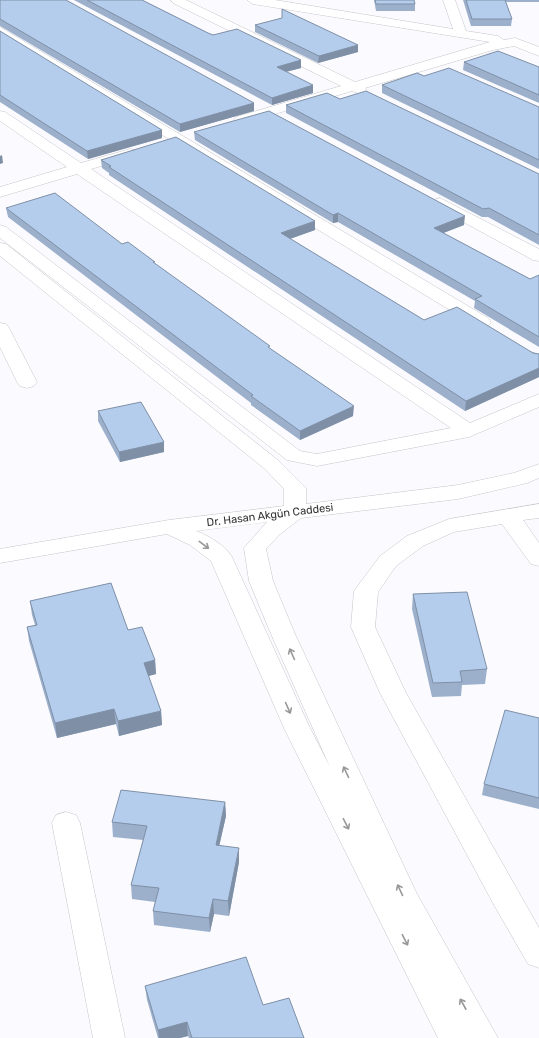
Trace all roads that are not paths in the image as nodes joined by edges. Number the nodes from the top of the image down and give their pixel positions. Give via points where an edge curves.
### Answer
1 (177, 0) edge
2 (253, 0) edge
3 (449, 0) edge
4 (267, 1) edge
5 (0, 31) edge
6 (461, 35) junction
7 (515, 42) junction
8 (539, 43) edge
9 (539, 52) edge
10 (434, 63) junction
11 (455, 72) edge
12 (354, 86) junction
13 (375, 97) edge
14 (256, 104) edge
15 (270, 111) junction
16 (0, 115) edge
17 (291, 123) edge
18 (225, 125) edge
19 (187, 136) junction
20 (158, 145) edge
21 (144, 149) edge
22 (80, 168) junction
23 (0, 192) edge
24 (429, 197) edge
25 (0, 230) edge
26 (0, 248) edge
27 (539, 256) edge
28 (0, 328) edge
29 (498, 332) edge
30 (27, 382) dead end
31 (539, 400) edge
32 (469, 431) junction
33 (539, 470) edge
34 (539, 511) edge
35 (295, 512) junction
36 (508, 516) junction
37 (169, 527) junction
38 (0, 556) edge
39 (539, 559) edge
40 (66, 823) dead end
41 (539, 955) edge
42 (109, 1038) edge
43 (455, 1038) edge
44 (482, 1038) edge

1 - 12 street
2 - 4 street
3 - 6 street
4 - 6 street via 359,12
5 - 19 street
6 - 7 street
7 - 8 street
7 - 9 street
7 - 10 street via 491,46
10 - 11 street
10 - 12 street
12 - 13 street
12 - 15 street
14 - 15 street
15 - 17 street
15 - 18 street
16 - 22 street
19 - 20 street
19 - 29 street
21 - 22 street
22 - 23 street
22 - 32 street
24 - 27 street
25 - 32 street via 294,456 317,460
26 - 35 street via 272,466 295,488
28 - 30 street
31 - 32 street
33 - 35 street, Dr. Hasan Akgün Caddesi via 520,478 458,492
34 - 36 street
35 - 37 street, Dr. Hasan Akgün Caddesi
44 -> 35 street via 405,901 261,581 255,548 271,530
36 - 39 street
36 - 41 street via 449,526 415,541 388,561 366,591 363,627 393,693
37 - 38 street, Dr. Hasan Akgün Caddesi
37 -> 43 street via 198,540 221,557 297,728
40 - 42 street

